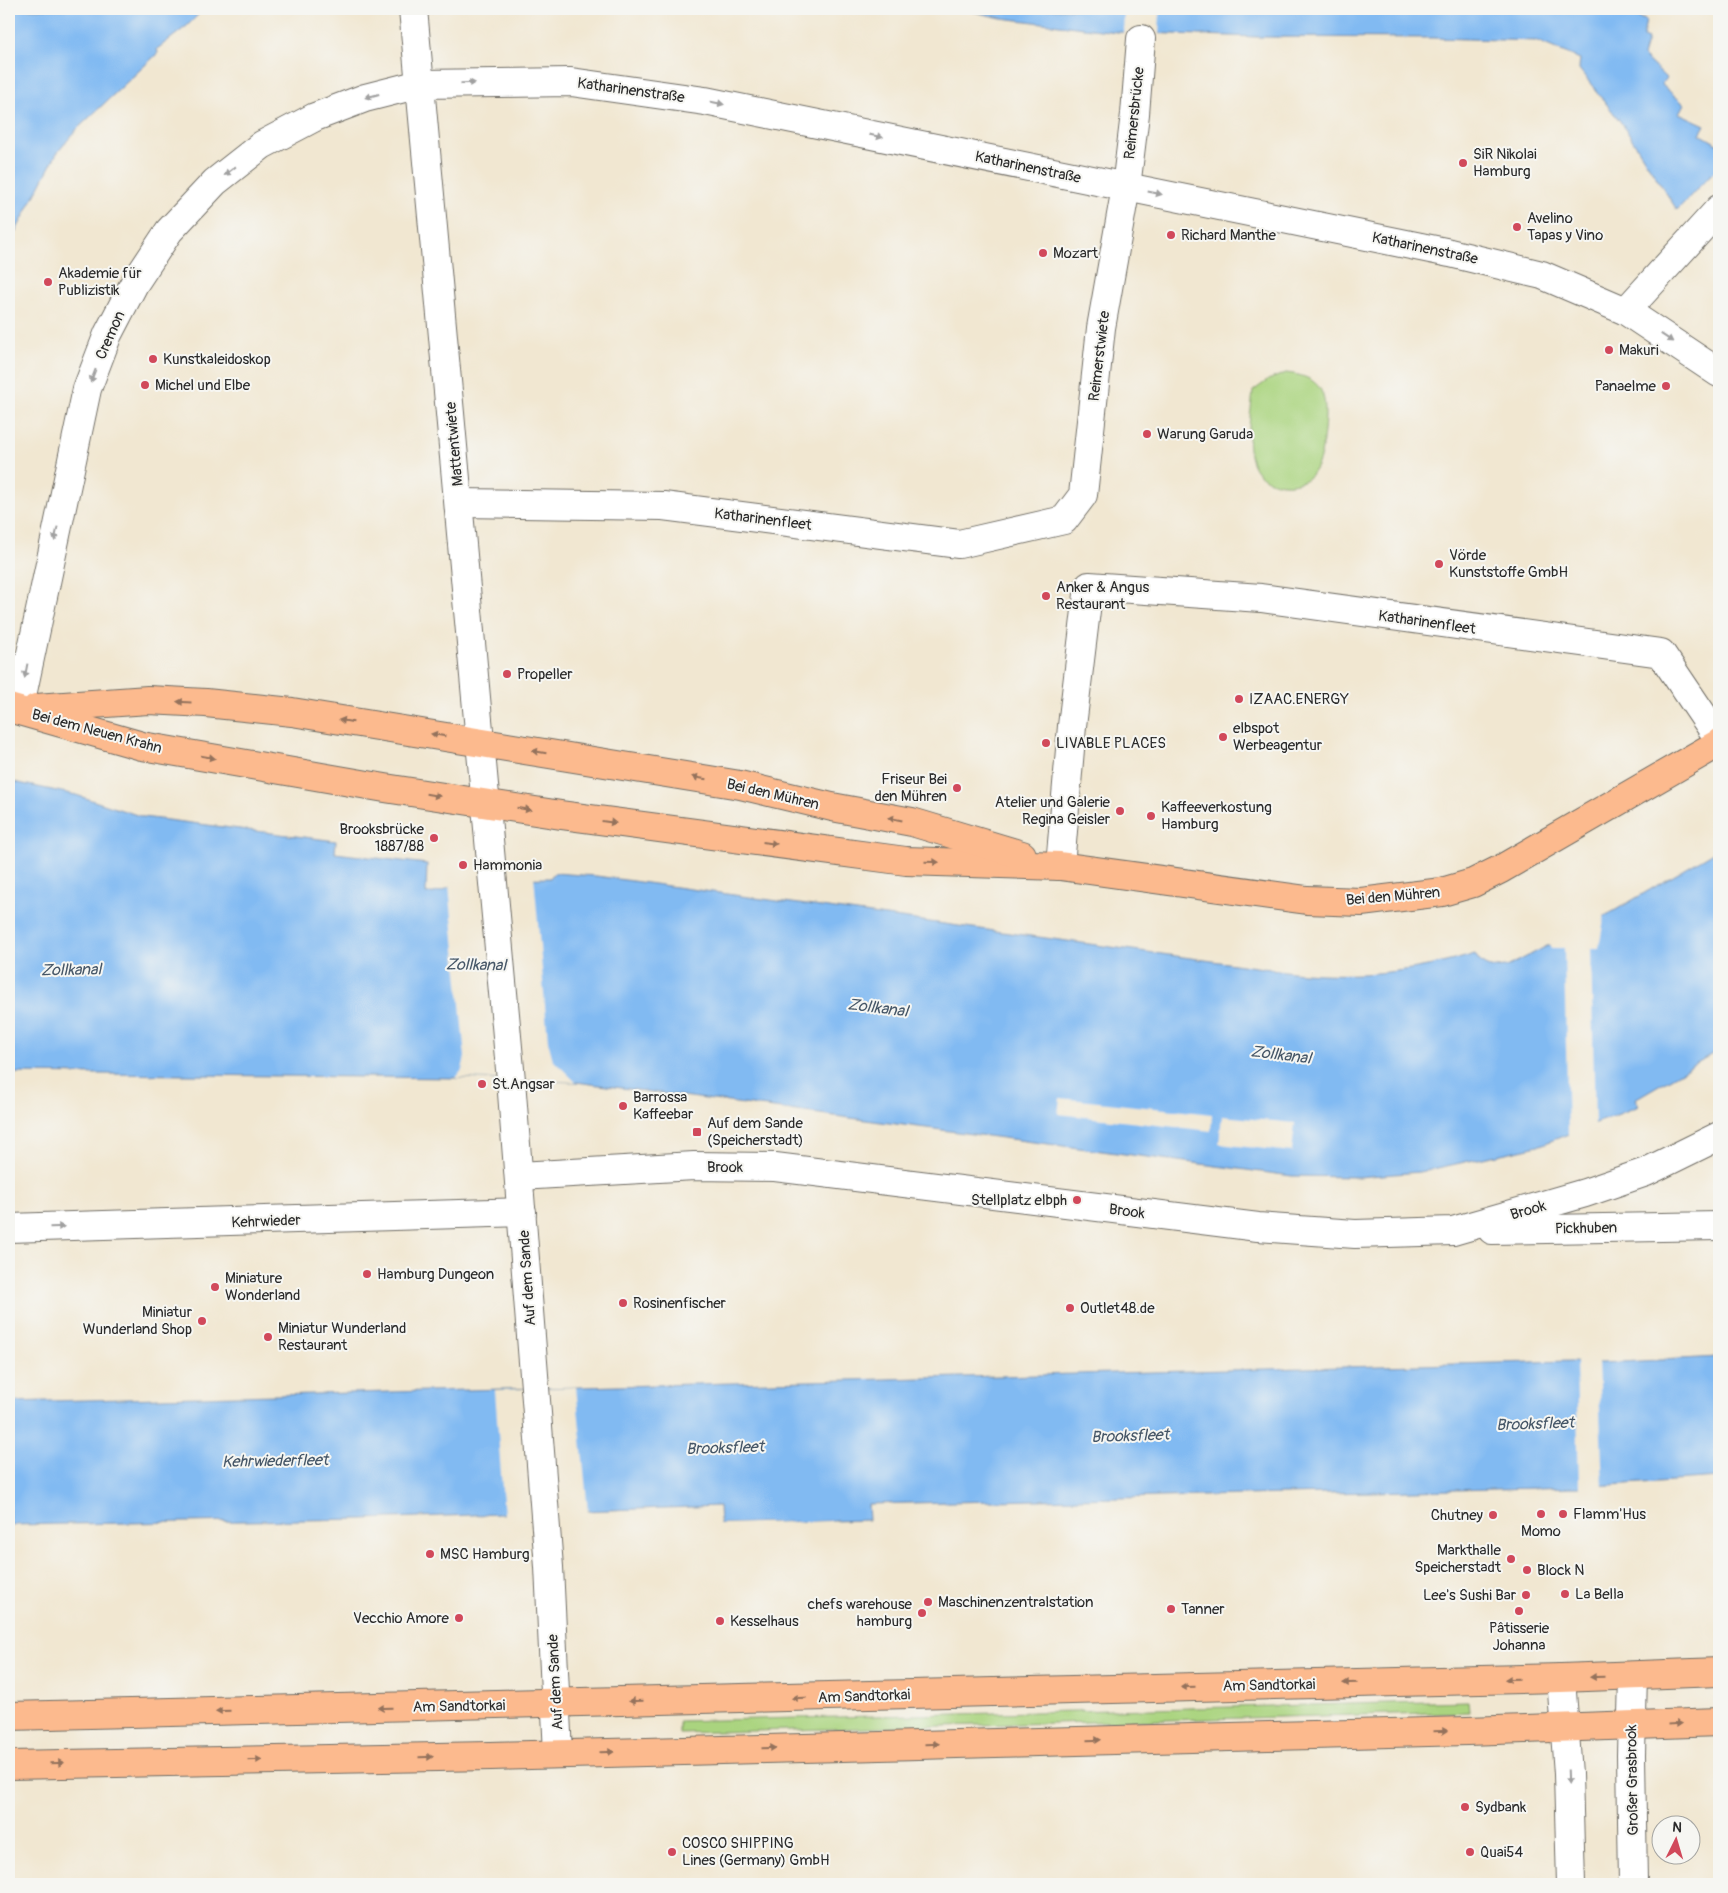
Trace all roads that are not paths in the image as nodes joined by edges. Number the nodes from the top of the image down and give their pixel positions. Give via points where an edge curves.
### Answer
1 (412, 9) edge
2 (1141, 38) dead end
3 (420, 84) junction
4 (1126, 187) junction
5 (1719, 208) edge
6 (1626, 311) junction
7 (1719, 373) edge
8 (459, 503) junction
9 (1064, 520) joint
10 (14, 709) edge
11 (1719, 741) edge
12 (482, 742) junction
13 (487, 804) junction
14 (1060, 866) junction
15 (1719, 1136) edge
16 (519, 1176) junction
17 (522, 1212) junction
18 (1719, 1226) edge
19 (9, 1228) edge
20 (1453, 1231) junction
21 (1719, 1672) edge
22 (1633, 1676) junction
23 (1561, 1678) junction
24 (556, 1703) junction
25 (9, 1716) edge
26 (1719, 1722) edge
27 (1631, 1726) junction
28 (1566, 1728) junction
29 (558, 1754) junction
30 (9, 1764) edge
31 (1571, 1884) edge
32 (1633, 1884) edge

1 - 3 street, Mattentwiete
2 - 4 street, Reimersbrücke via 1136,114
3 -> 4 street, Katharinenstraße via 571,82 705,100
3 - 8 street, Mattentwiete
3 -> 10 street, Cremon via 365,98 262,145 215,182 169,231 134,284 108,334 88,389
4 -> 6 street, Katharinenstraße via 1542,275
4 - 9 street, Reimerstwiete via 1101,328 1083,496
5 - 6 street
6 -> 7 street, Katharinenstraße
8 - 9 street, Katharinenfleet via 663,506 959,544
8 - 12 street, Mattentwiete
12 -> 10 main road, Bei dem Neuen Krahn via 292,712 206,703 148,700
10 -> 13 main road, Bei dem Neuen Krahn via 142,746
11 - 14 main road, Bei den Mühren via 1501,869 1473,883 1442,892 1361,902 1307,900
11 - 14 street, Katharinenfleet via 1661,653 1261,598 1089,586
12 - 13 street, Mattentwiete
14 -> 12 main road, Bei den Mühren via 912,822 740,785
13 -> 14 main road, Bei den Mühren via 906,861
13 - 16 street, Auf dem Sande
15 - 20 street, Brook via 1646,1172
16 - 17 street, Auf dem Sande
16 - 20 street, Brook via 694,1166 775,1167 1258,1227 1355,1234
19 -> 17 street, Kehrwieder
17 - 24 street, Auf dem Sande via 546,1514
18 - 20 street, Pickhuben
21 - 22 main road, Am Sandtorkai
22 -> 23 main road, Am Sandtorkai
22 - 27 street, Großer Grasbrook
23 -> 24 main road, Am Sandtorkai
23 - 28 street
24 -> 25 main road, Am Sandtorkai
24 - 29 street, Auf dem Sande
27 -> 26 main road
27 - 28 main road
27 - 32 street, Großer Grasbrook
29 -> 28 main road
28 -> 31 street
30 -> 29 main road

